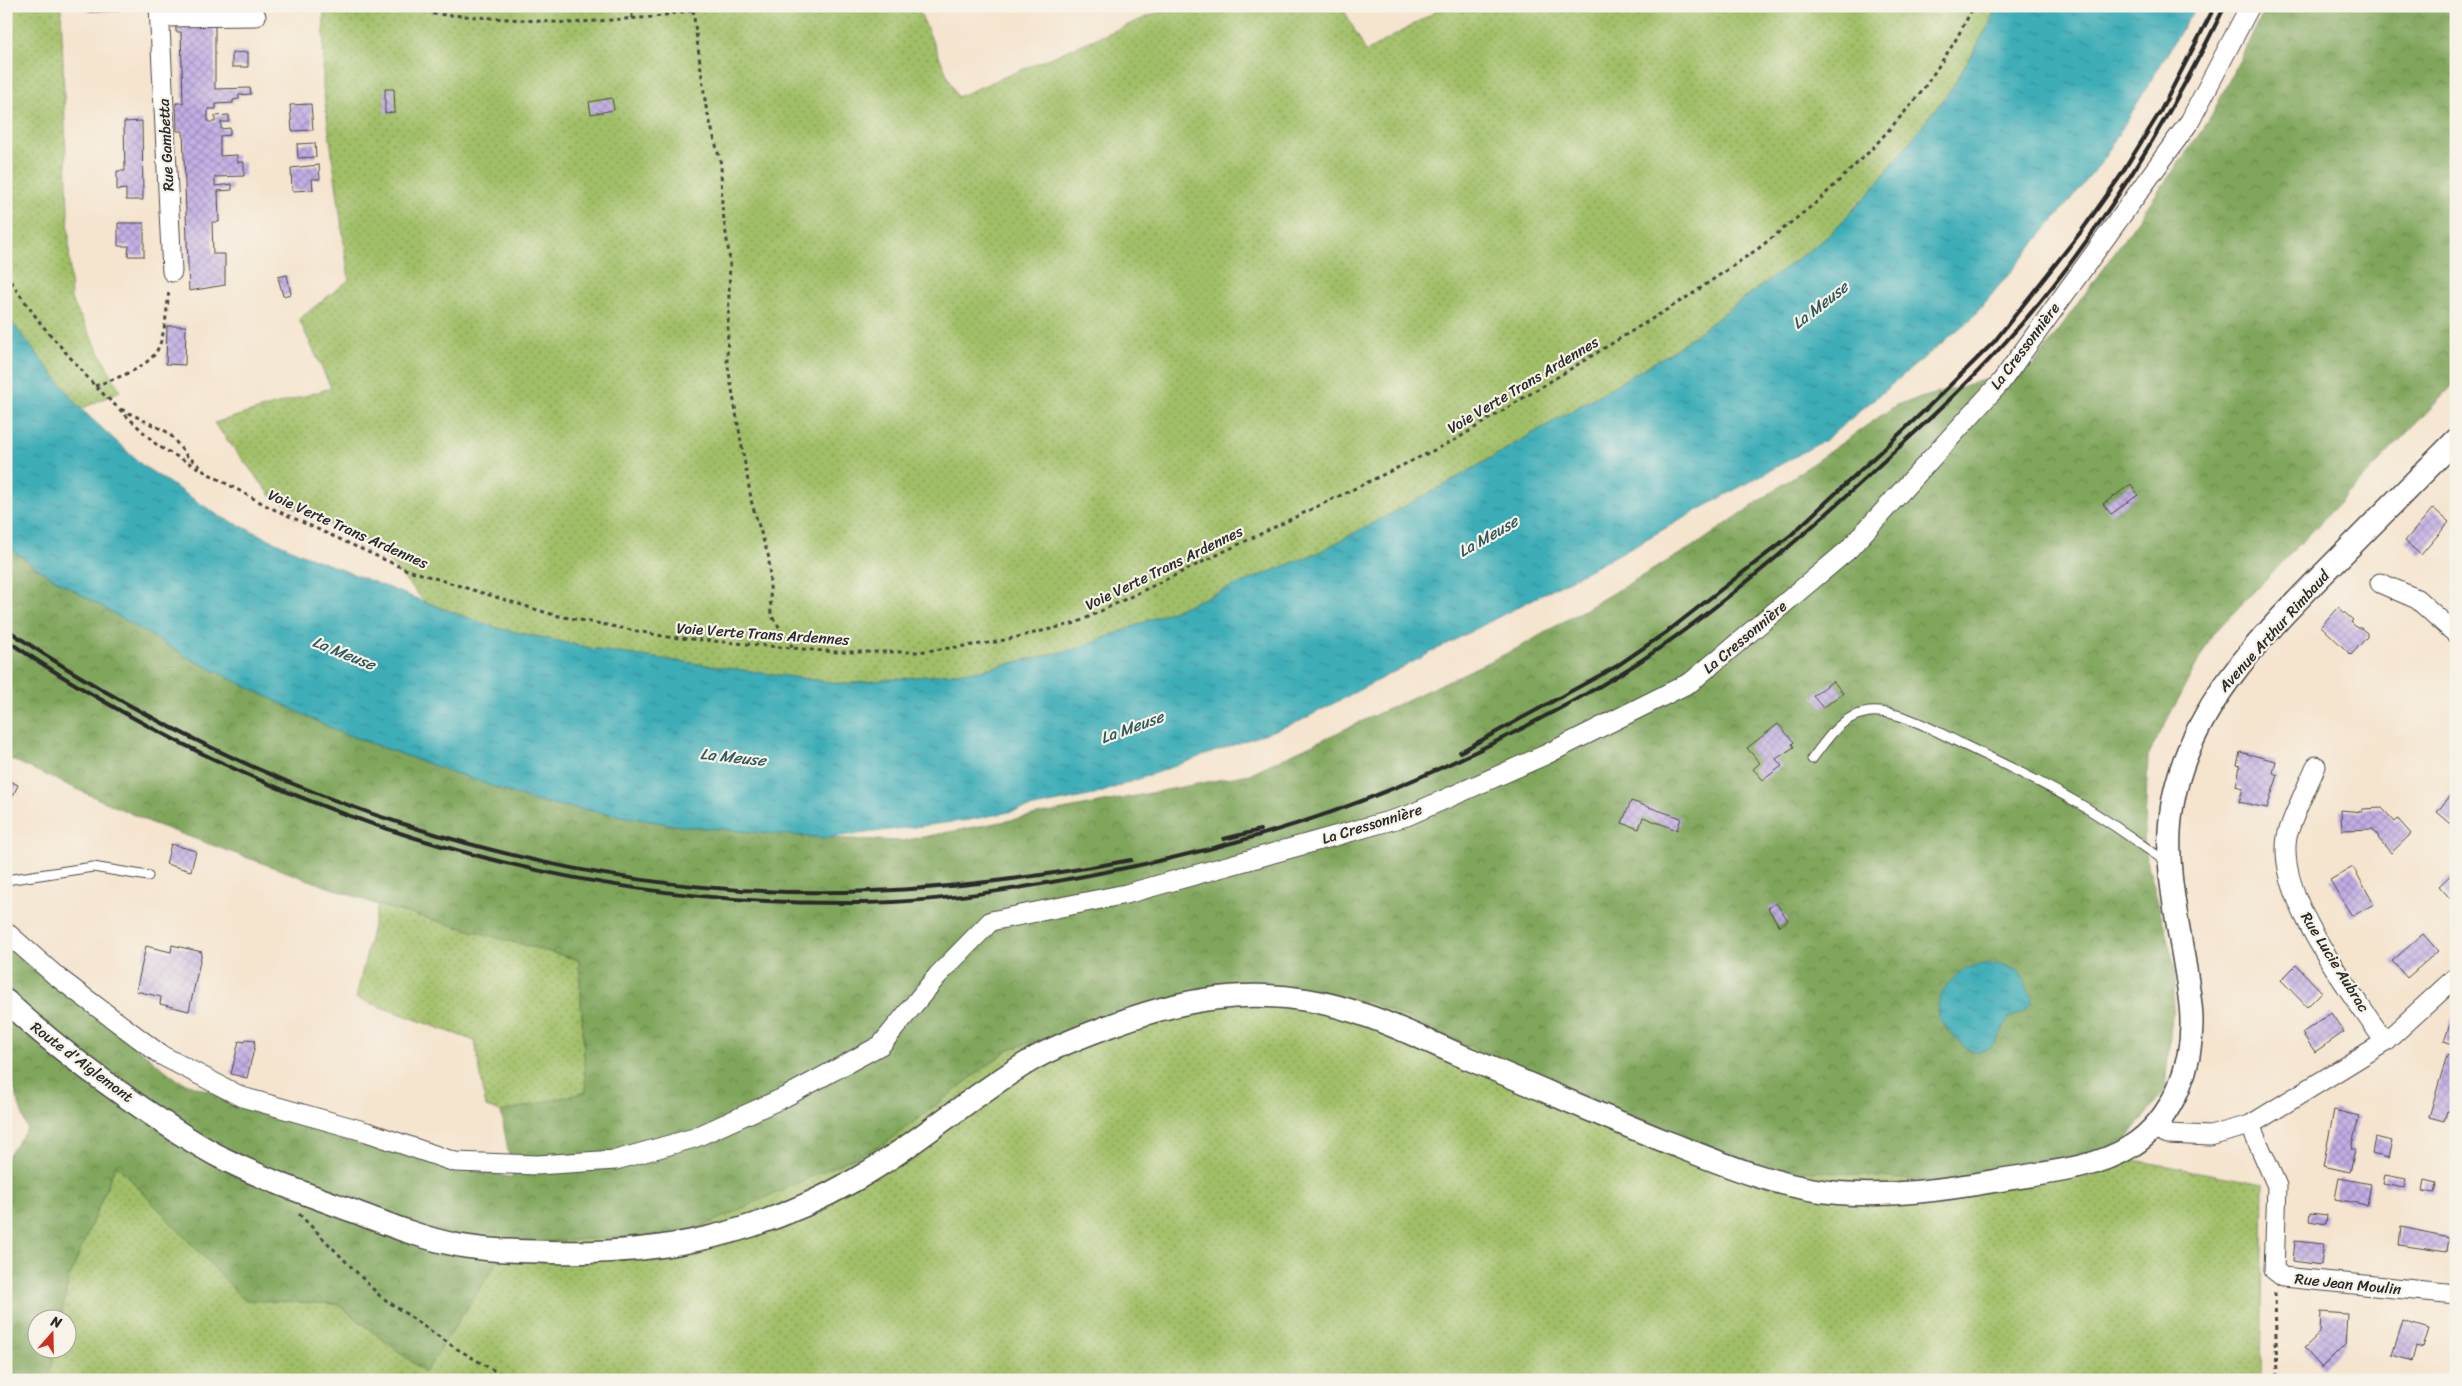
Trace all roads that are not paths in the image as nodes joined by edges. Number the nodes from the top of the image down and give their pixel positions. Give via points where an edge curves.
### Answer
1 (2250, 6) edge
2 (160, 12) edge
3 (256, 16) dead end
4 (172, 272) road end
5 (2456, 440) edge
6 (2380, 583) dead end
7 (2456, 634) edge
8 (1812, 759) dead end
9 (2316, 766) dead end
10 (2170, 864) junction
11 (148, 876) dead end
12 (6, 880) edge
13 (6, 932) edge
14 (2456, 977) edge
15 (6, 1000) edge
16 (2385, 1042) junction
17 (2250, 1125) junction
18 (2154, 1128) junction
19 (2109, 1158) joint
20 (2456, 1294) edge

1 - 13 street, La Cressonnière via 2190,121 2001,382 1848,550 1691,682 1545,755 1407,816 1126,894 991,922 938,975 881,1045 802,1088 694,1138 616,1160 537,1165 455,1162 367,1132 242,1097 161,1055 56,976
2 - 3 street, Rue Gambetta
2 - 4 street, Rue Gambetta
5 - 10 street, Avenue Arthur Rimbaud via 2294,604 2214,699 2180,771 2171,816
6 - 7 street via 2417,599
8 - 10 lane via 1839,725 1852,716 1866,712 1916,722 2083,806
9 - 16 street, Rue Lucie Aubrac via 2287,837 2287,873 2319,943
10 - 18 street, Avenue Arthur Rimbaud via 2191,1008 2191,1036 2188,1057 2172,1104
11 - 12 lane via 93,867
14 - 16 street
15 - 19 street, Route d'Aiglemont via 74,1059 160,1120 219,1156 282,1184 438,1241 467,1248 637,1250 730,1234 773,1220 889,1159 1031,1060 1072,1041 1167,1006 1234,995 1306,999 1373,1019 1735,1169 1802,1187 1837,1193 1942,1190
16 - 17 street
17 - 18 street via 2210,1136 2168,1134
17 - 20 street, Rue Jean Moulin via 2277,1186 2274,1270 2283,1277
18 - 19 street, Avenue Arthur Rimbaud via 2136,1144

